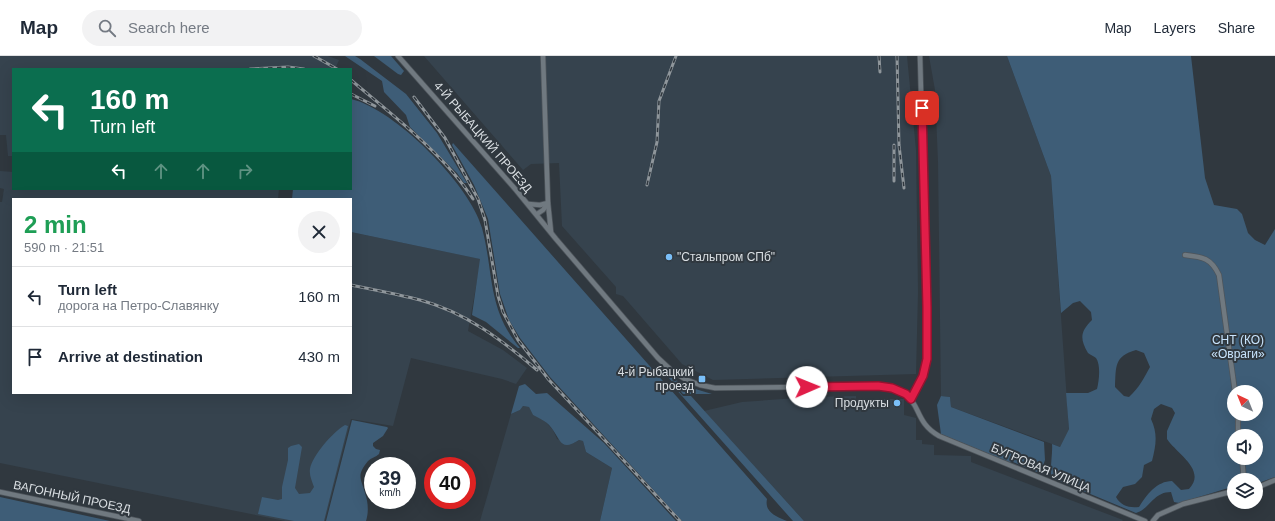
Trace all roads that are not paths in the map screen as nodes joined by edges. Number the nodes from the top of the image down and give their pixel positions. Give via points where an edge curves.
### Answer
1 (398, 56) edge
2 (543, 56) edge
3 (920, 56) edge
4 (548, 203) junction
5 (528, 204) junction
6 (537, 214) junction
7 (551, 232) junction
8 (1185, 255) dead end
9 (1235, 385) edge
10 (911, 399) junction
11 (1275, 480) edge
12 (1263, 485) edge
13 (0, 492) edge
14 (1227, 493) edge
15 (1143, 520) edge
16 (139, 521) edge
17 (1153, 521) edge

1 - 5 street, 4-Й РЫБАЦКИЙ ПРОЕЗД
2 - 4 street
3 - 10 street via 927,359 923,376
4 - 5 street
4 - 6 street
4 - 7 street
5 - 6 street, 4-Й РЫБАЦКИЙ ПРОЕЗД
6 - 7 street, 4-Й РЫБАЦКИЙ ПРОЕЗД
7 - 10 street, 4-Й РЫБАЦКИЙ ПРОЕЗД via 658,358 685,379 708,387 724,388 878,386 900,390
8 - 9 street via 1204,258 1211,262 1219,276
10 - 15 street, БУГРОВАЯ УЛИЦА via 921,418 934,433
11 - 12 street
13 - 16 street, ВАГОННЫЙ ПРОЕЗД
14 - 17 street via 1184,504 1158,515

